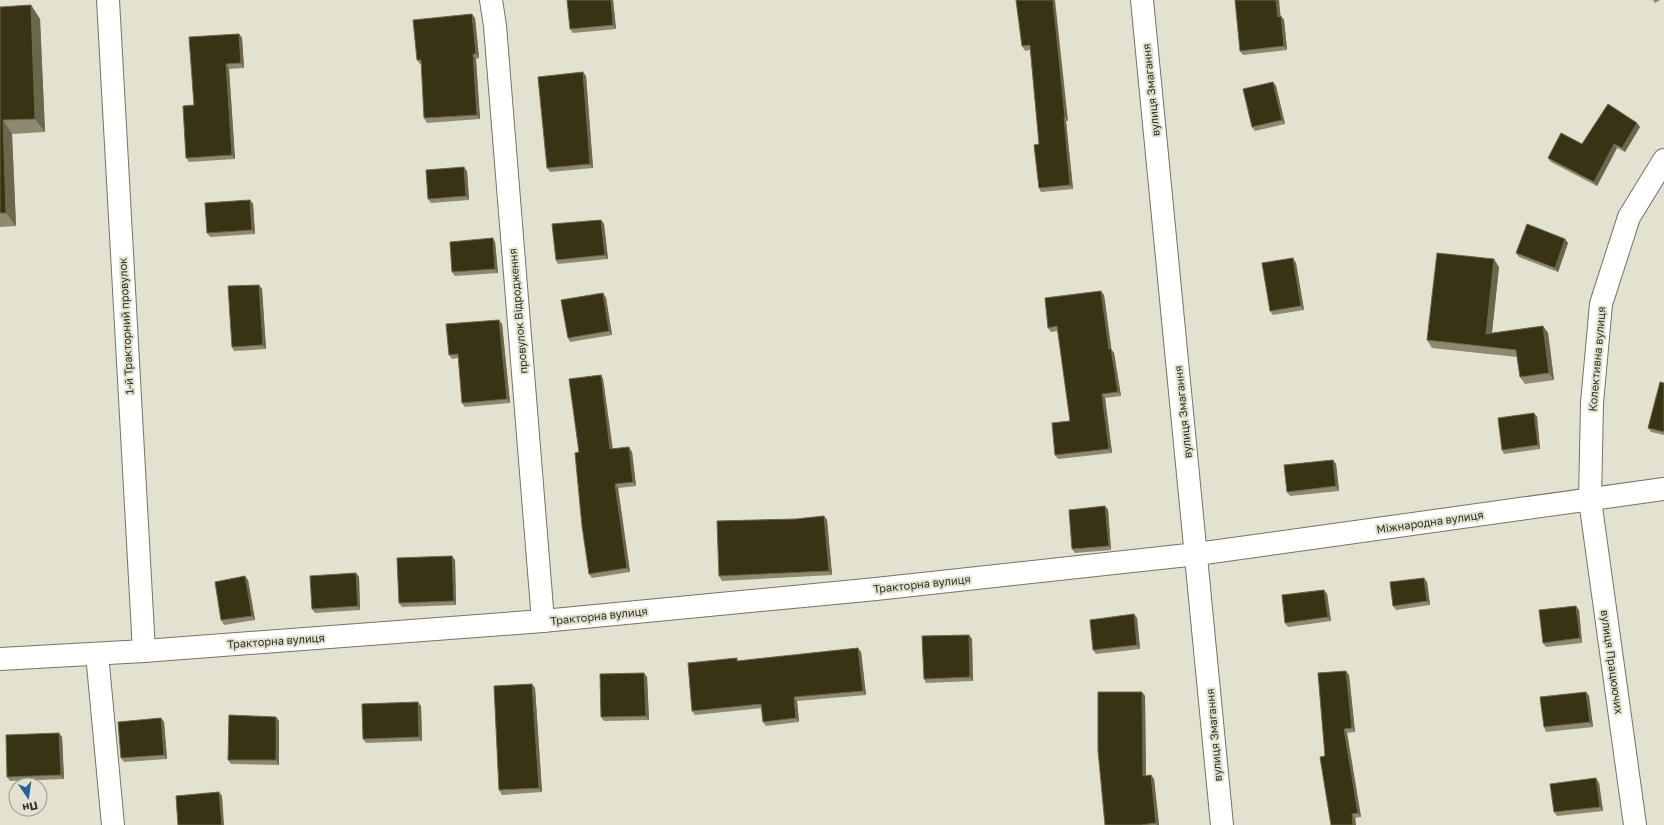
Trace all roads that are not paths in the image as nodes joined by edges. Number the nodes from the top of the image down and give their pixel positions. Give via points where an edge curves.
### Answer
1 (108, 0) edge
2 (491, 0) edge
3 (1142, 0) edge
4 (1664, 160) edge
5 (1664, 489) edge
6 (1590, 500) junction
7 (1197, 554) junction
8 (543, 621) junction
9 (144, 651) junction
10 (97, 654) junction
11 (0, 659) edge
12 (113, 825) edge
13 (1222, 825) edge
14 (1635, 825) edge

1 - 9 street, 1-й Тракторний провулок
2 - 8 street, провулок Відродження
3 - 7 street, вулиця Змагання
4 - 6 street, Колективна вулиця via 1629,217 1601,304 1592,403
5 - 6 street, Міжнародна вулиця
6 - 7 street, Міжнародна вулиця
6 - 14 street, вулиця Працюючих
7 - 8 street, Тракторна вулиця via 876,589
7 - 13 street, вулиця Змагання
8 - 9 street, Тракторна вулиця
9 - 10 street, Тракторна вулиця
10 - 11 street, Тракторна вулиця
10 - 12 street

